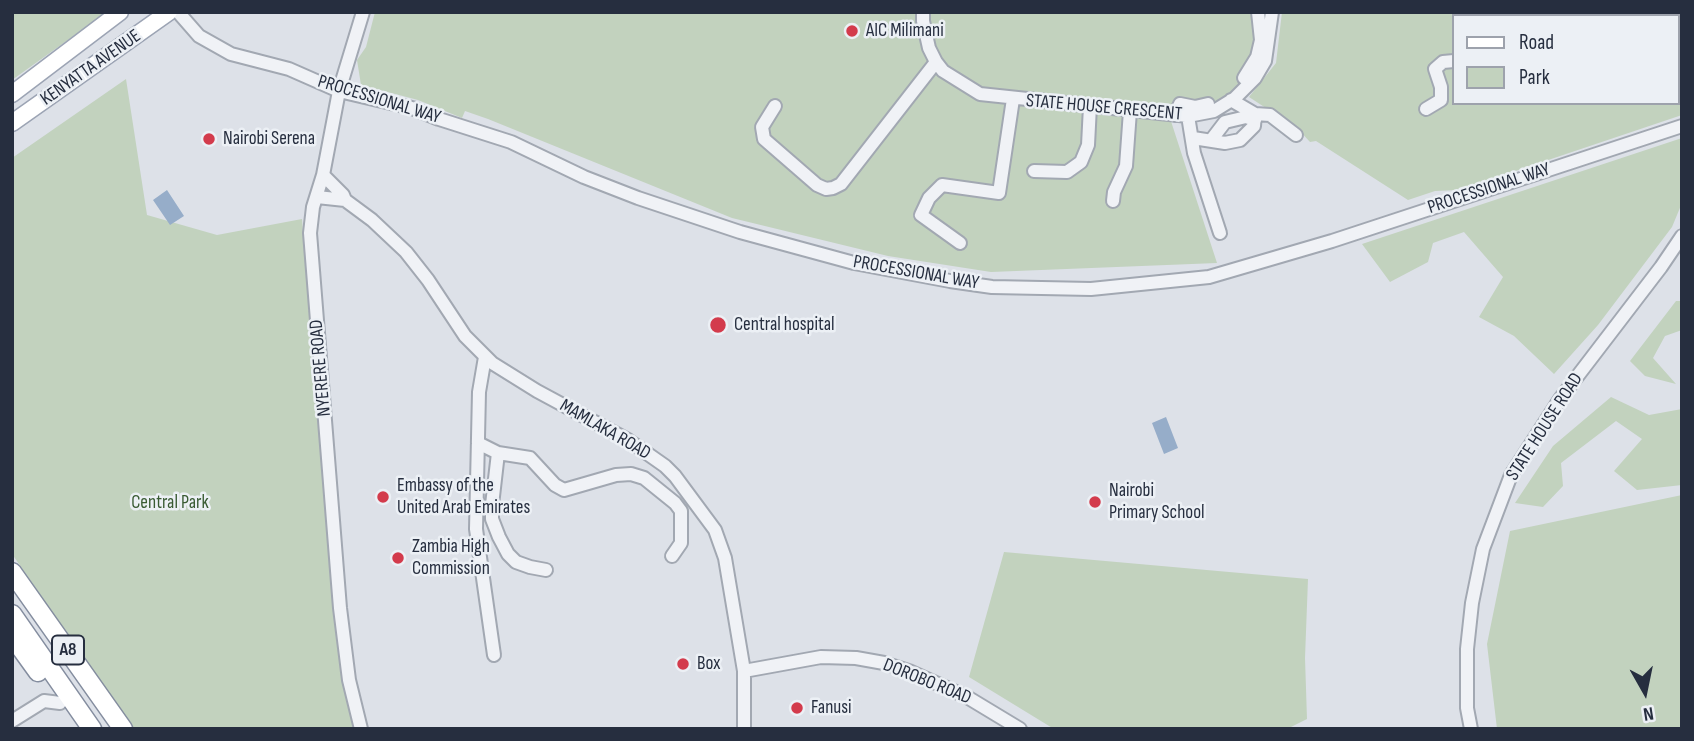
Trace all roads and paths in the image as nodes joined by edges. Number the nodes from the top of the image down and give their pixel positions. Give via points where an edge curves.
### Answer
1 (120, 12) edge
2 (169, 12) edge
3 (178, 12) edge
4 (363, 12) edge
5 (923, 12) edge
6 (1257, 12) edge
7 (1271, 16) edge
8 (1452, 61) edge
9 (936, 62) junction
10 (40, 74) junction
11 (340, 91) junction
12 (54, 93) junction
13 (12, 94) edge
14 (1013, 99) junction
15 (1231, 100) junction
16 (775, 106) dead end
17 (1090, 106) junction
18 (1426, 109) dead end
19 (1130, 111) junction
20 (1182, 116) junction
21 (1255, 117) junction
22 (12, 123) edge
23 (1682, 126) edge
24 (1296, 135) dead end
25 (1193, 138) junction
26 (1212, 139) junction
27 (1034, 171) dead end
28 (323, 175) junction
29 (317, 197) junction
30 (345, 200) junction
31 (1113, 201) dead end
32 (1220, 233) dead end
33 (1682, 236) edge
34 (960, 243) dead end
35 (485, 357) junction
36 (478, 443) junction
37 (498, 453) junction
38 (672, 556) dead end
39 (546, 570) dead end
40 (12, 572) edge
41 (12, 592) edge
42 (12, 614) edge
43 (12, 636) edge
44 (494, 654) dead end
45 (744, 671) junction
46 (60, 703) junction
47 (12, 721) edge
48 (78, 729) edge
49 (92, 729) edge
50 (110, 729) edge
51 (123, 729) edge
52 (361, 729) edge
53 (744, 729) edge
54 (1020, 729) edge
55 (1471, 729) edge

1 - 10 main road, KENYATTA AVENUE
2 - 12 main road, KENYATTA AVENUE
3 - 11 street, PROCESSIONAL WAY via 192,31 231,54 289,69
4 - 11 street, NYERERE ROAD
5 - 9 street
6 - 7 street
6 - 20 street via 1261,40 1250,72 1228,96 1195,107 1180,104
7 - 15 street, STATE HOUSE CRESCENT via 1265,61 1255,78
8 - 18 street via 1435,69 1441,100
9 - 14 street, STATE HOUSE CRESCENT via 980,94
9 - 16 street via 841,184 833,188 817,185 764,139 762,127
10 - 12 main road
10 - 13 main road, KENYATTA AVENUE
11 - 23 street, PROCESSIONAL WAY via 412,108 511,142 584,177 740,232 854,264 992,286 1040,288 1091,289 1240,269
11 - 28 street, NYERERE ROAD
12 - 22 main road, KENYATTA AVENUE
14 - 17 street, STATE HOUSE CRESCENT
14 - 34 street via 999,193 942,185 921,215
15 - 20 street, STATE HOUSE CRESCENT via 1214,111
15 - 21 street
17 - 19 street, STATE HOUSE CRESCENT
17 - 27 street via 1088,145 1081,162 1066,173
19 - 20 street, STATE HOUSE CRESCENT
19 - 31 street via 1126,166
20 - 25 street
21 - 24 street via 1269,115
21 - 26 street via 1225,122
21 - 26 street via 1251,131 1240,140 1225,143
25 - 26 street
25 - 32 street
28 - 29 street, NYERERE ROAD
28 - 30 street, MAMLAKA ROAD
29 - 30 street
29 - 52 street, NYERERE ROAD via 310,233 340,608
30 - 35 street, MAMLAKA ROAD via 406,252
33 - 55 street, STATE HOUSE ROAD via 1560,398 1511,475 1483,549 1472,603 1467,649
35 - 36 street
35 - 45 street, MAMLAKA ROAD via 628,440 675,476 720,541
36 - 37 street
36 - 44 street via 476,528
37 - 38 street via 530,458 564,490 616,475 644,478 681,511 681,543
37 - 39 street via 492,519 499,537 516,562
40 - 51 highway, A8
41 - 50 highway
42 - 49 highway
43 - 46 highway, A8
45 - 53 street, MAMLAKA ROAD
45 - 54 street, DOROBO ROAD via 821,657 884,663 967,697
46 - 47 street via 44,701
46 - 48 highway, A8

